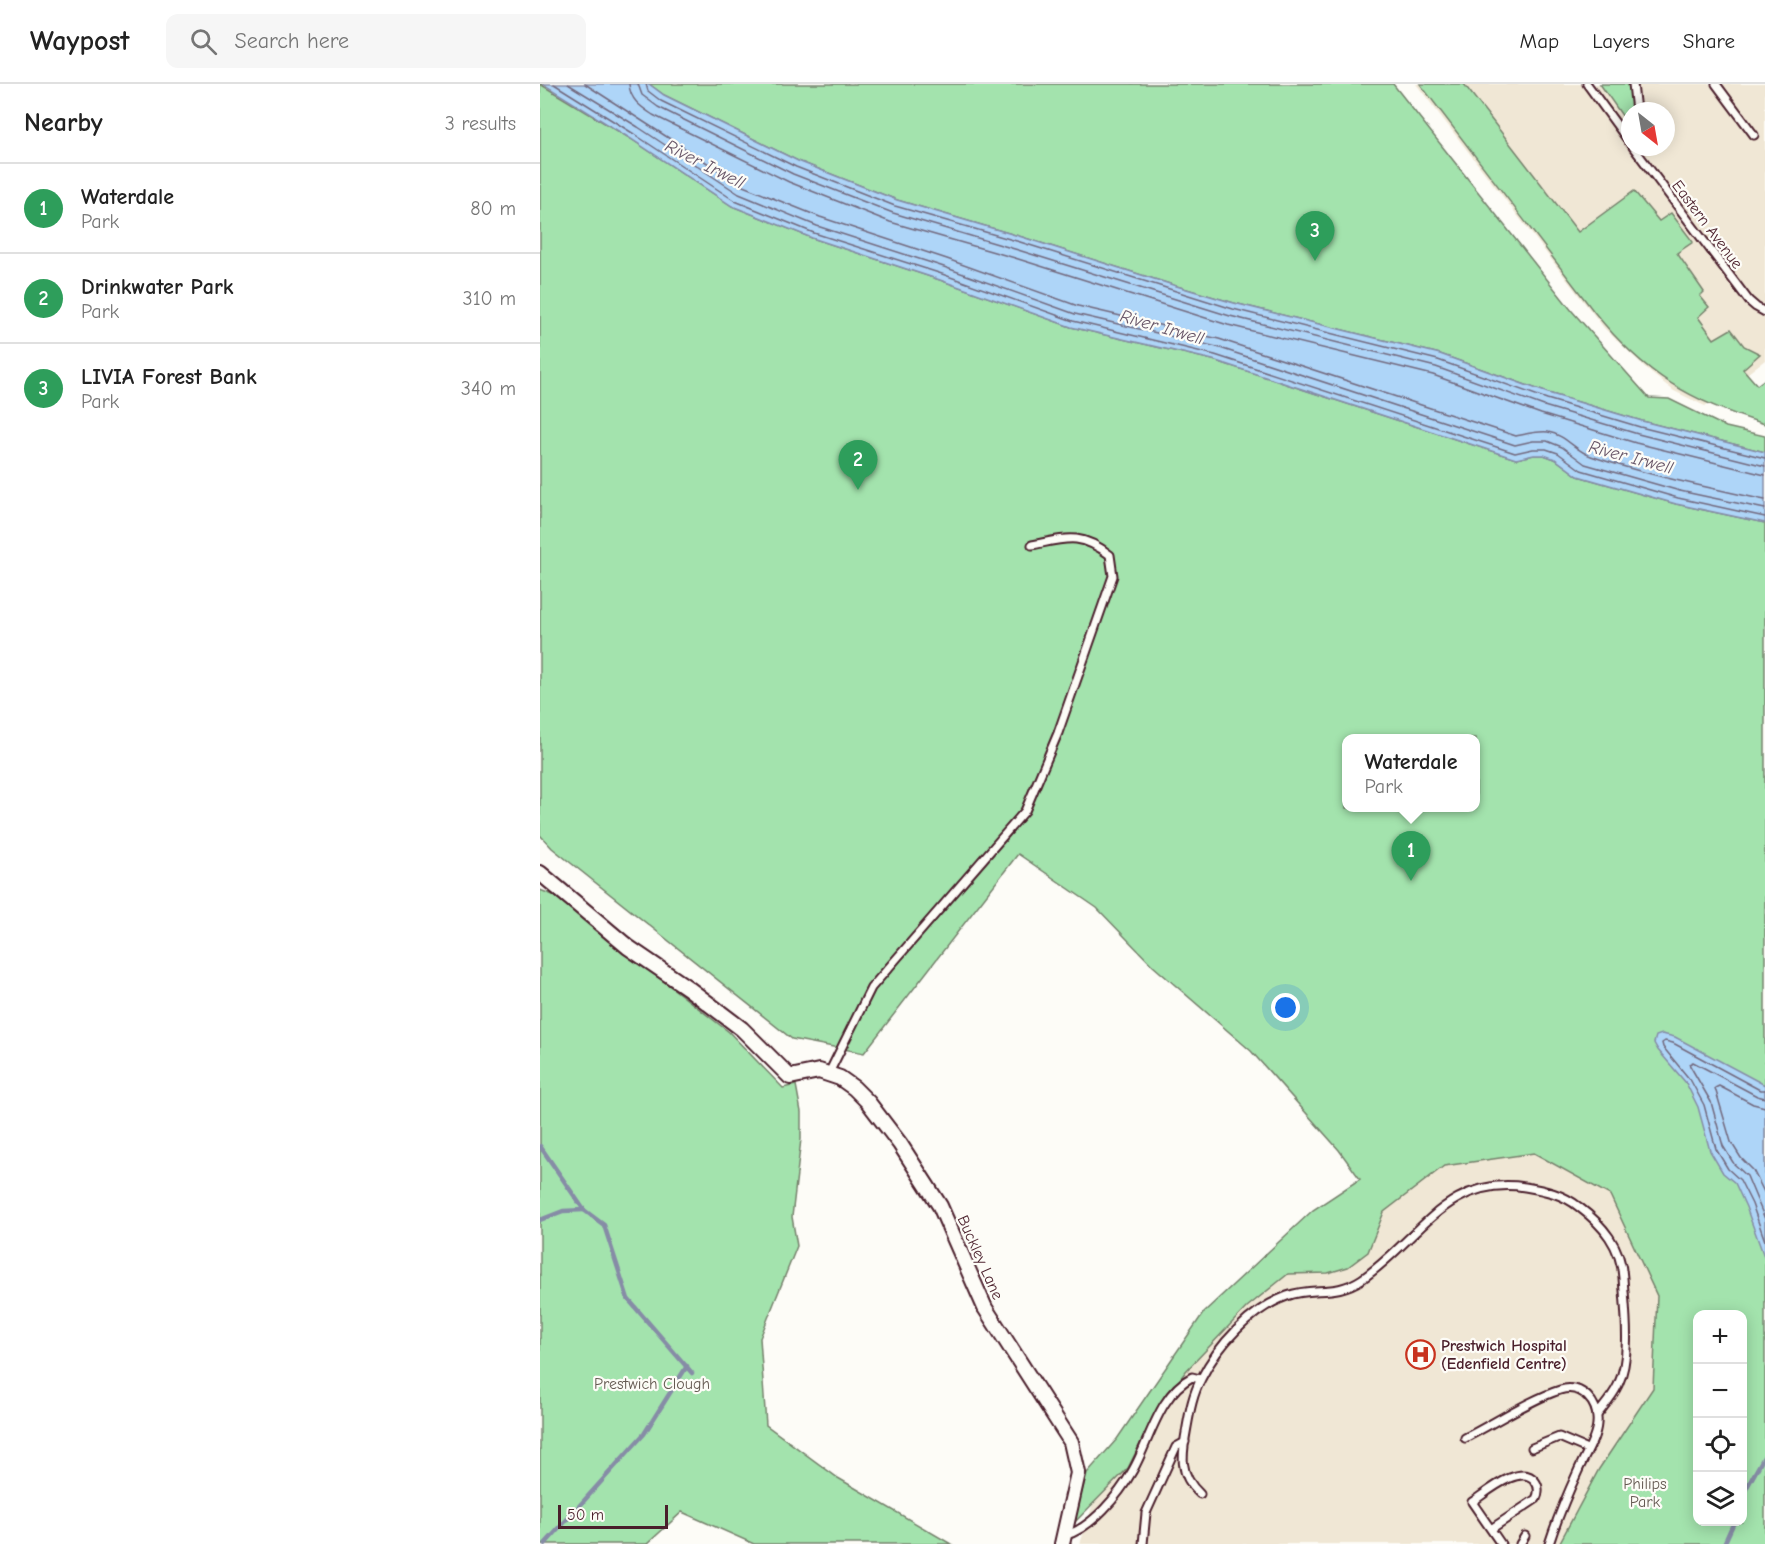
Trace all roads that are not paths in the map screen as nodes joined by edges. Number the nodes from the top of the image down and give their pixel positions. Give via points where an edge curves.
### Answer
1 (1587, 84) edge
2 (1633, 84) edge
3 (1716, 84) edge
4 (1635, 102) edge
5 (1621, 131) edge
6 (1754, 135) dead end
7 (1640, 156) edge
8 (1765, 312) edge
9 (1032, 545) dead end
10 (540, 873) edge
11 (829, 1073) junction
12 (1200, 1379) junction
13 (1597, 1415) junction
14 (1465, 1438) dead end
15 (1185, 1442) junction
16 (1532, 1448) dead end
17 (1587, 1449) junction
18 (1200, 1494) dead end
19 (1491, 1529) junction
20 (1525, 1536) dead end
21 (1063, 1540) edge
22 (1143, 1544) edge
23 (1500, 1544) edge
24 (1520, 1544) edge
25 (1549, 1544) edge

1 - 5 lane
2 - 4 lane
3 - 6 lane
7 - 8 lane, Eastern Avenue via 1749,301
9 - 11 lane via 1079,538 1110,555 1113,576 1058,733 1025,811 871,988
10 - 11 street via 628,947 742,1029 790,1077
11 - 21 street, Buckley Lane via 868,1102 921,1173 940,1206 985,1308 1071,1442 1078,1473
12 - 13 lane via 1233,1334 1268,1305 1302,1292 1330,1292 1360,1280 1450,1202 1486,1186 1520,1186 1556,1194 1576,1204 1602,1226 1619,1256 1623,1272 1625,1365 1618,1386
12 - 15 lane
12 - 21 lane via 1192,1377 1172,1395 1132,1471 1105,1508
13 - 14 lane via 1595,1406 1580,1390 1562,1389
13 - 17 lane via 1596,1432
15 - 18 lane via 1185,1475
15 - 22 lane via 1176,1448 1146,1513
16 - 17 lane via 1559,1437
17 - 25 lane
19 - 19 lane via 1472,1502 1515,1475 1533,1477 1538,1484 1536,1499
19 - 23 lane
20 - 24 lane

